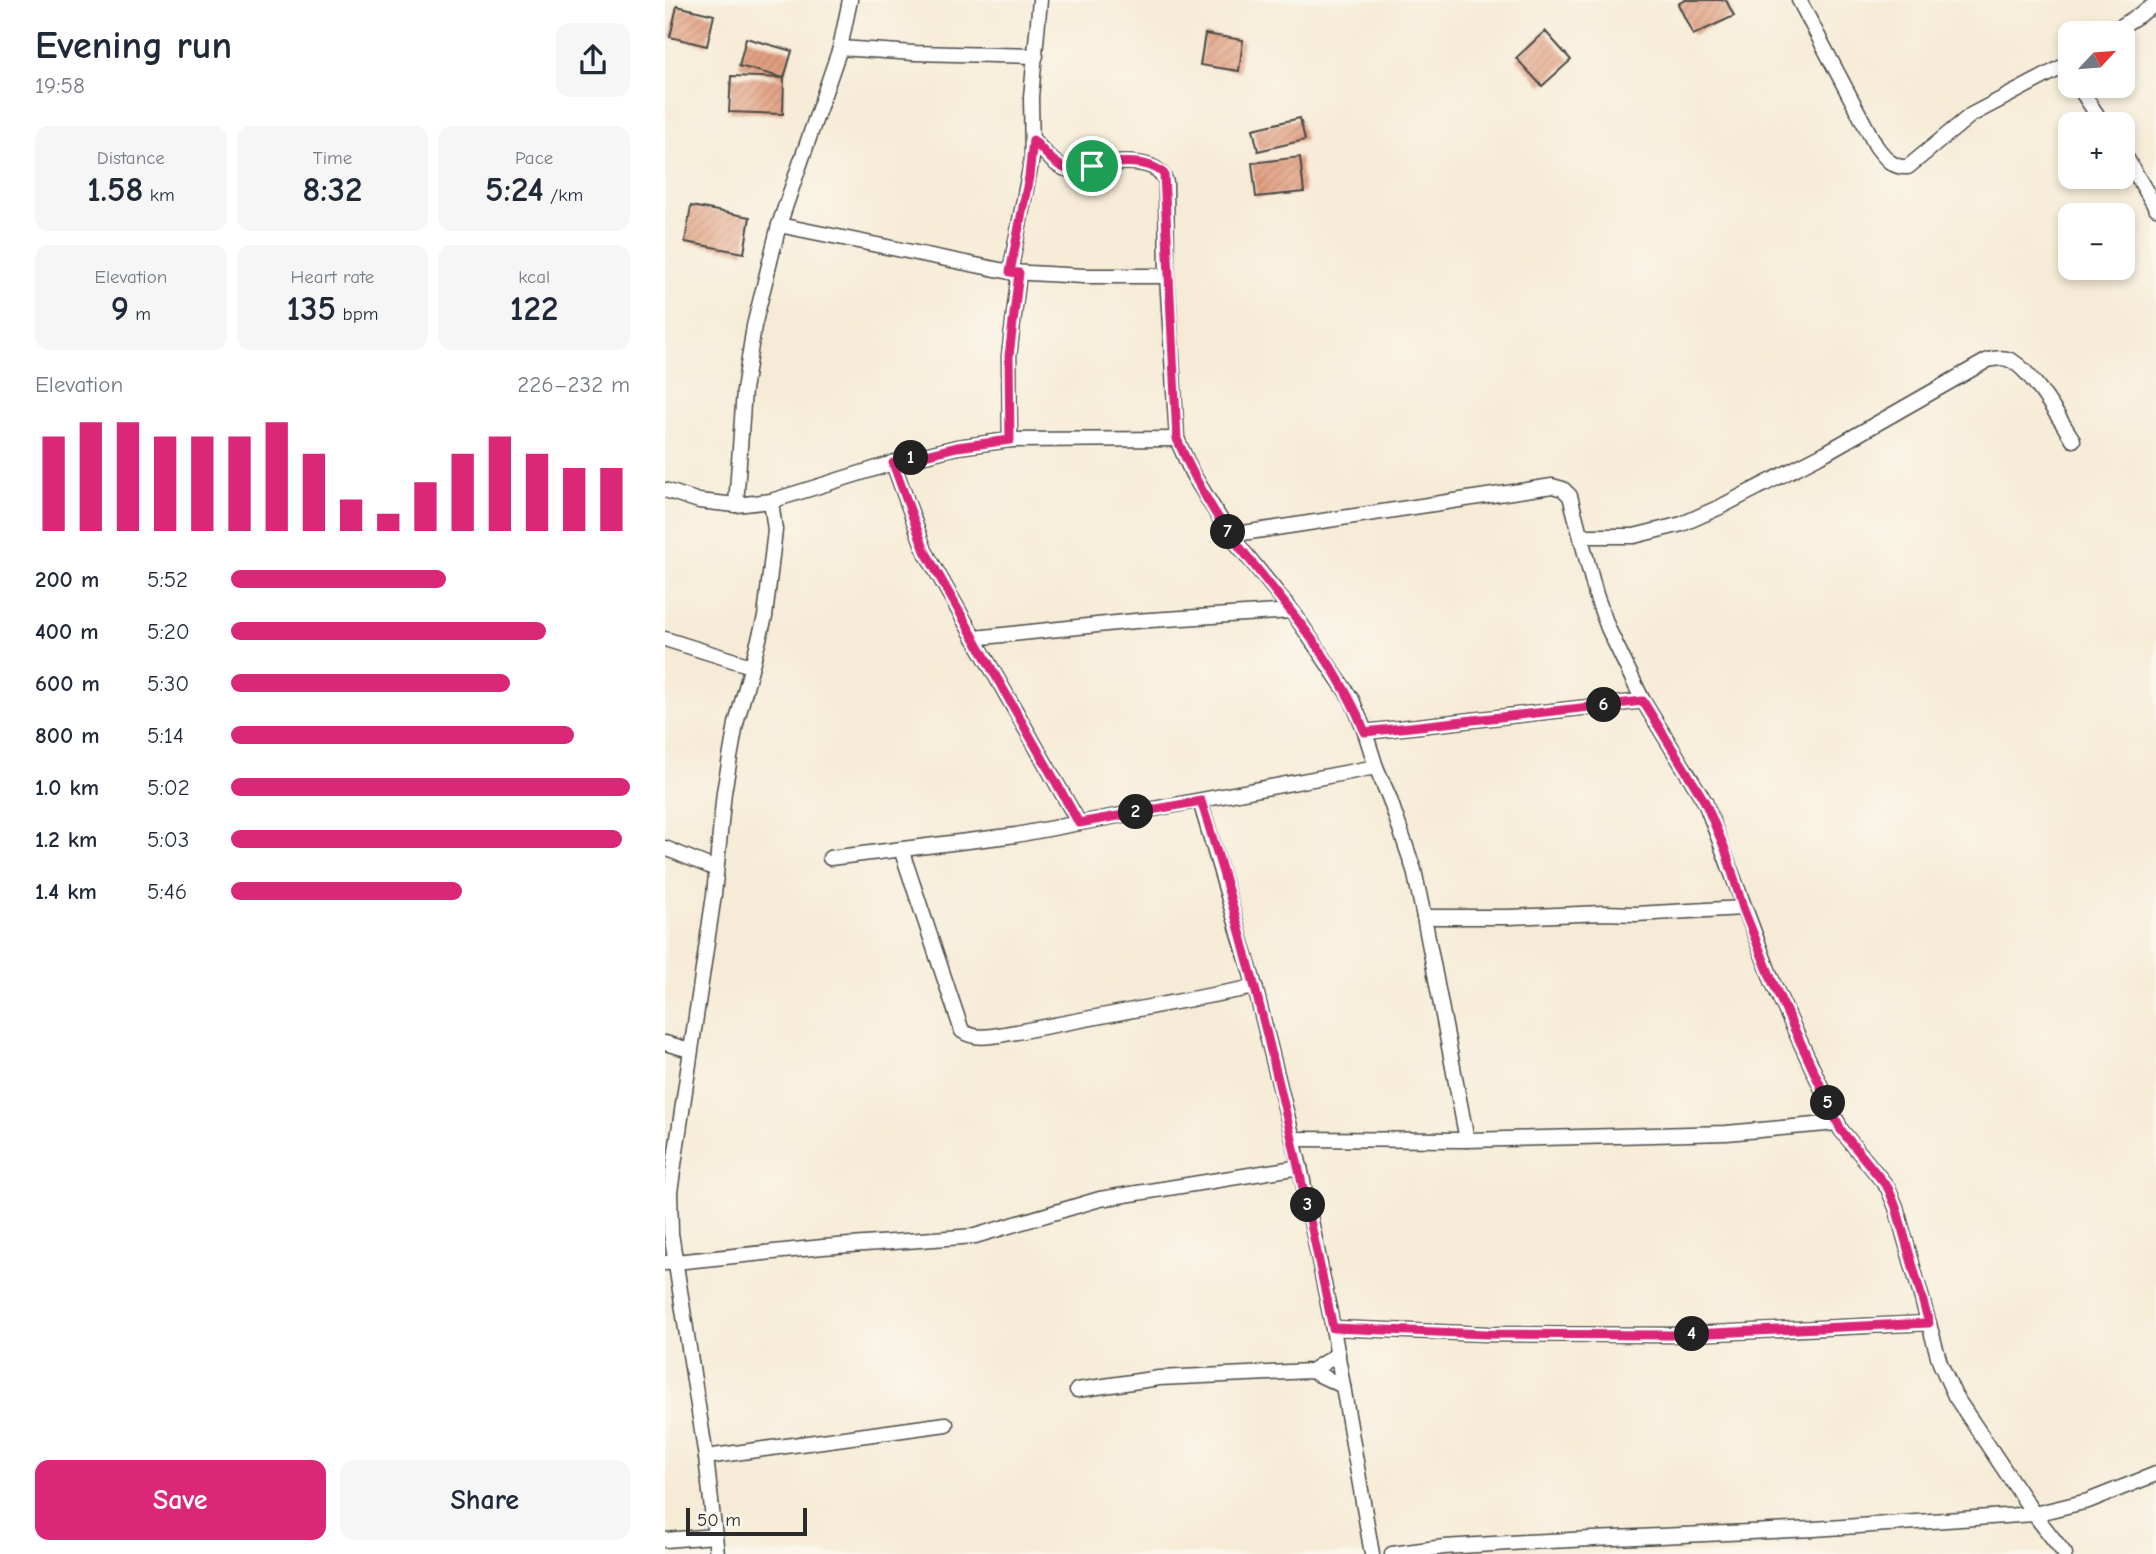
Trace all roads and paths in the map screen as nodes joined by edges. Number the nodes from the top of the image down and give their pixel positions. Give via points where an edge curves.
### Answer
1 (850, 0) edge
2 (1040, 0) edge
3 (1799, 0) edge
4 (2156, 5) edge
5 (2130, 21) edge
6 (840, 48) junction
7 (1036, 56) junction
8 (2058, 72) edge
9 (1033, 140) junction
10 (2135, 172) edge
11 (2156, 208) edge
12 (779, 225) junction
13 (1015, 272) junction
14 (1167, 276) junction
15 (1177, 439) junction
16 (1010, 440) junction
17 (2073, 440) dead end
18 (893, 463) junction
19 (665, 490) edge
20 (771, 501) junction
21 (736, 505) junction
22 (1230, 535) junction
23 (1581, 536) junction
24 (1292, 611) junction
25 (974, 638) junction
26 (665, 639) edge
27 (751, 666) junction
28 (1643, 701) junction
29 (1365, 732) junction
30 (1375, 767) junction
31 (1201, 801) junction
32 (1079, 823) junction
33 (665, 848) edge
34 (901, 849) junction
35 (830, 858) dead end
36 (716, 869) junction
37 (1743, 908) junction
38 (1424, 917) junction
39 (1255, 986) junction
40 (665, 1043) edge
41 (690, 1050) junction
42 (1838, 1124) junction
43 (1293, 1139) junction
44 (1467, 1140) junction
45 (1300, 1167) junction
46 (671, 1263) edge
47 (1929, 1323) junction
48 (1333, 1328) junction
49 (1338, 1354) junction
50 (1311, 1371) junction
51 (1343, 1386) junction
52 (1077, 1390) dead end
53 (946, 1424) dead end
54 (706, 1457) junction
55 (2156, 1474) edge
56 (2034, 1514) junction
57 (715, 1536) junction
58 (665, 1540) edge
59 (717, 1554) edge
60 (1372, 1554) edge
61 (1392, 1554) edge
62 (2066, 1554) edge

1 - 6 street
2 - 7 street
3 - 8 street via 1877,146 1899,168 1908,167 1971,115
4 - 5 street
6 - 7 street
6 - 12 street
7 - 9 street via 1031,97
9 - 13 street
9 - 14 street via 1065,169 1136,163 1164,174
10 - 11 street
12 - 13 street
12 - 21 street via 744,390
13 - 14 street
13 - 16 street
14 - 15 street
15 - 16 street
15 - 22 street
16 - 18 street
17 - 23 street via 2017,364 2008,359 1988,360 1825,453 1682,524 1634,536
18 - 20 street
18 - 25 street via 925,551
19 - 21 street via 699,501
20 - 21 street
20 - 27 street via 775,530 765,617
22 - 23 street via 1552,486 1570,496
22 - 24 street
23 - 28 street via 1595,595
24 - 25 street
24 - 29 street via 1352,700
25 - 32 street
26 - 27 street
27 - 36 street via 736,724
28 - 29 street
28 - 37 street via 1705,802
29 - 30 street
30 - 31 street
30 - 38 street via 1414,870
31 - 32 street
31 - 39 street
32 - 34 street
33 - 36 street
34 - 35 street
34 - 39 street via 962,1031 970,1036 1017,1032
36 - 41 street
37 - 38 street
37 - 42 street
38 - 44 street
39 - 43 street
40 - 41 street
41 - 46 street via 670,1192
42 - 44 street via 1726,1133
42 - 47 street via 1888,1188
43 - 44 street
43 - 45 street
45 - 46 street via 1100,1199 975,1236
45 - 48 street
46 - 54 street
47 - 48 street via 1670,1335
47 - 56 street via 1955,1396
48 - 49 street
49 - 50 street
49 - 51 street
50 - 51 street
50 - 52 street via 1159,1378
51 - 60 street
53 - 54 street
54 - 57 street
55 - 56 street via 2088,1501
56 - 61 street via 1444,1547
56 - 62 street
57 - 58 street
57 - 59 street

